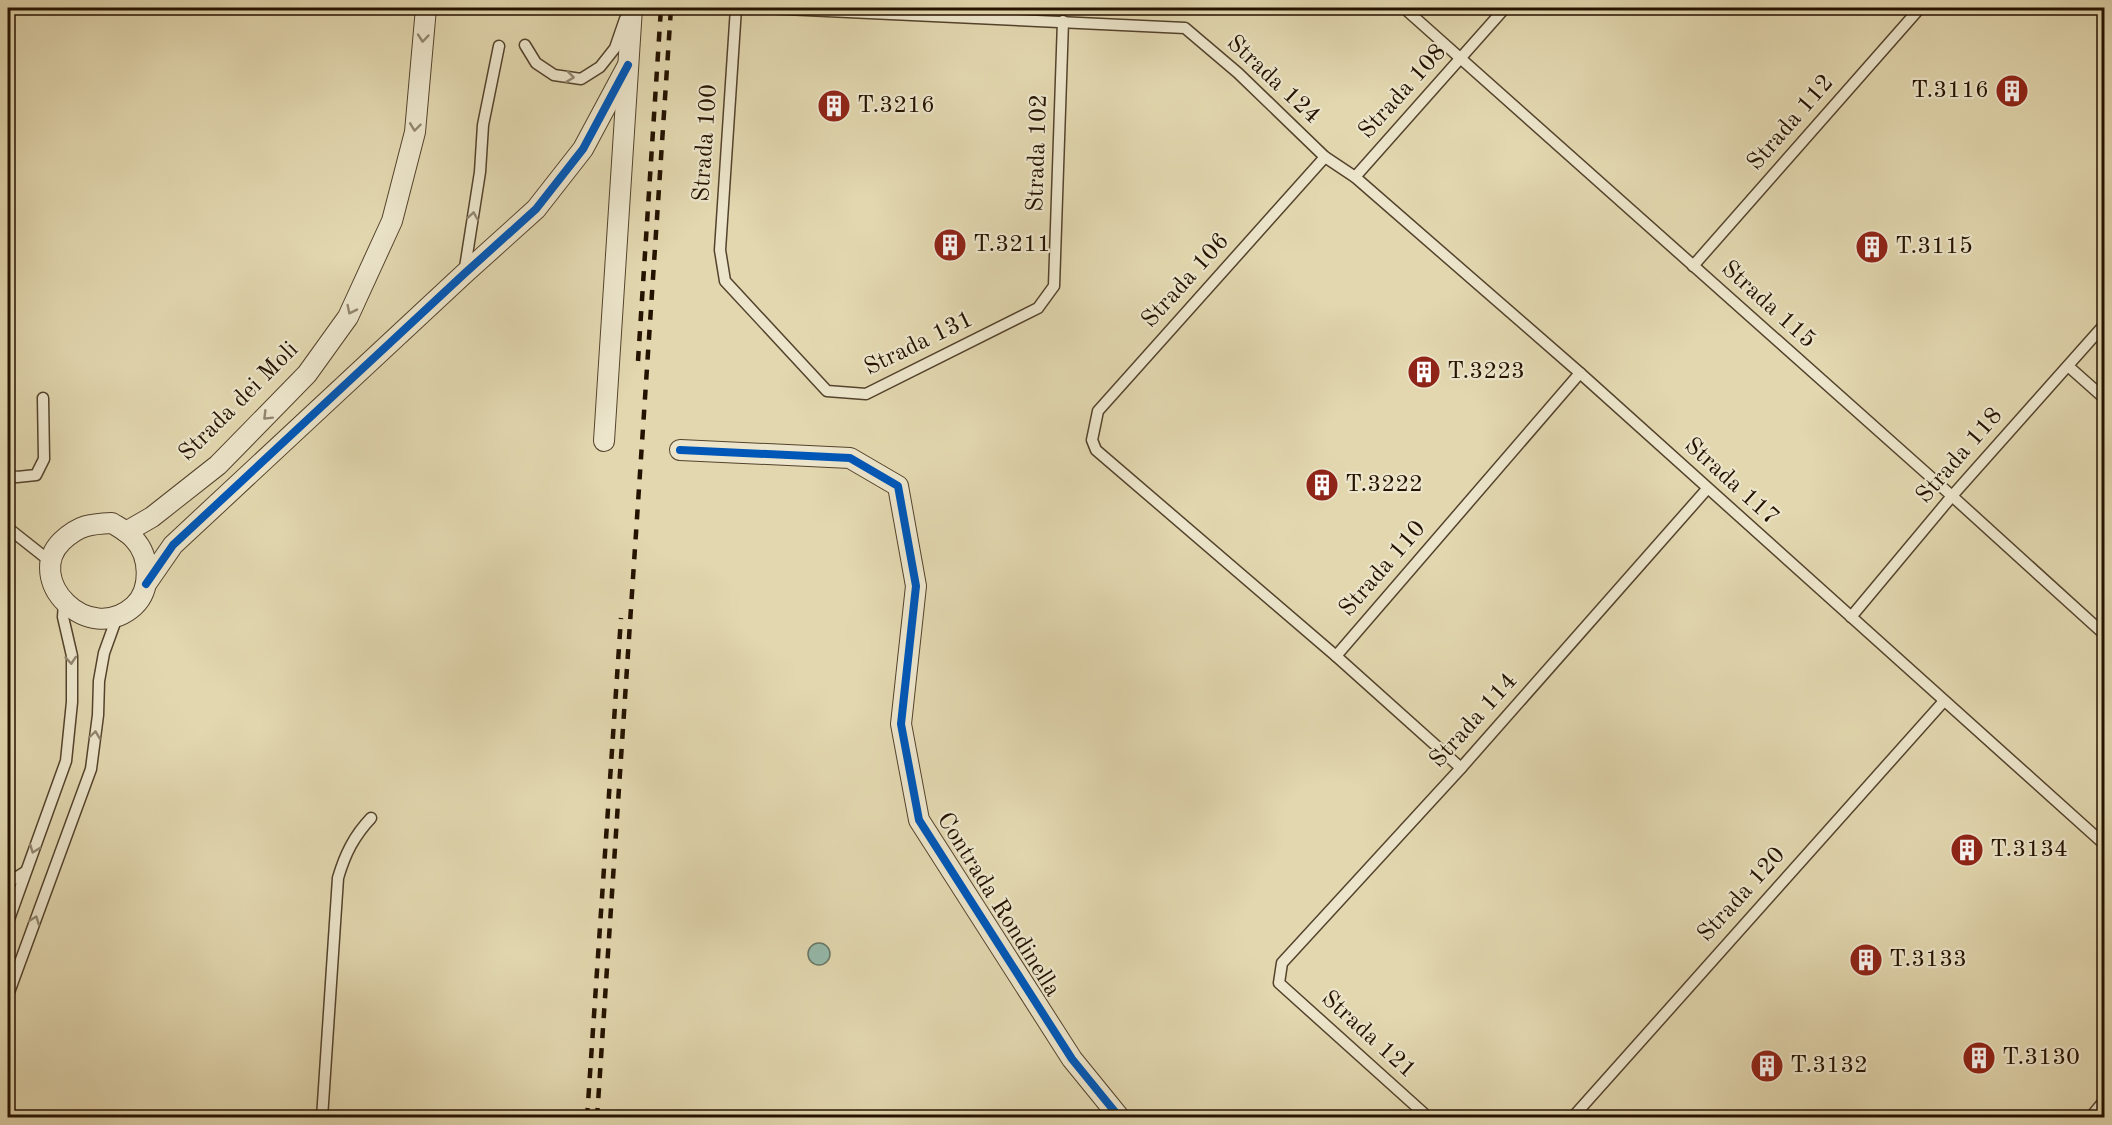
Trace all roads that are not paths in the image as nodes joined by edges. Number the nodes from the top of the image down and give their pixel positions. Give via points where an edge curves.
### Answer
1 (426, 8) edge
2 (631, 8) edge
3 (736, 8) edge
4 (763, 8) edge
5 (1404, 8) edge
6 (1505, 8) edge
7 (1920, 8) edge
8 (1063, 21) junction
9 (525, 45) dead end
10 (499, 46) dead end
11 (1460, 59) junction
12 (628, 65) junction
13 (1325, 158) junction
14 (1355, 177) junction
15 (1693, 266) junction
16 (464, 274) junction
17 (725, 281) joint
18 (1054, 286) joint
19 (2104, 325) edge
20 (2068, 366) junction
21 (1580, 373) junction
22 (43, 398) dead end
23 (2104, 398) edge
24 (604, 441) dead end
25 (680, 450) dead end
26 (8, 475) edge
27 (1707, 489) junction
28 (1952, 496) junction
29 (8, 528) edge
30 (126, 532) junction
31 (51, 562) junction
32 (146, 584) junction
33 (64, 603) junction
34 (117, 617) junction
35 (1851, 617) junction
36 (2104, 634) edge
37 (1336, 656) junction
38 (1944, 701) junction
39 (1461, 768) junction
40 (371, 818) dead end
41 (2104, 844) edge
42 (26, 872) junction
43 (8, 883) edge
44 (8, 922) edge
45 (1279, 983) joint
46 (8, 994) edge
47 (8, 1014) edge
48 (2104, 1101) edge
49 (322, 1118) edge
50 (1120, 1118) edge
51 (1429, 1118) edge
52 (1572, 1118) edge
53 (2090, 1118) edge

1 -> 30 street, Strada dei Moli via 415,132 392,221 348,317 308,374 218,465
9 -> 2 lane via 536,63 554,75 581,79 600,67 615,48
2 - 12 street
3 - 17 lane, Strada 100 via 720,250
4 - 8 lane, Strada 124
5 - 11 lane, Strada 115
6 - 11 lane, Strada 108
7 - 15 lane, Strada 112
8 - 13 lane, Strada 124 via 1185,28 1238,73
8 - 18 lane, Strada 102
16 -> 10 lane via 483,125
11 - 14 lane, Strada 108
11 - 15 lane, Strada 115
12 - 16 street via 583,149 536,209
12 - 24 street
13 - 14 lane, Strada 117
13 - 37 lane, Strada 106 via 1098,411 1092,440 1096,450
14 - 21 lane, Strada 117
15 - 28 lane, Strada 115
16 - 32 street via 173,545
17 - 18 lane, Strada 131 via 827,390 866,394 1038,308
19 - 20 lane, Strada 118
20 - 23 lane
20 - 28 lane, Strada 118
21 - 27 lane, Strada 117
21 - 37 lane, Strada 110
22 - 26 lane via 44,459 36,475
25 - 50 street, Contrada Rondinella via 850,458 898,486 916,586 901,724 919,820 1072,1059
27 - 35 lane, Strada 117
27 - 39 lane, Strada 114
28 - 35 lane, Strada 118
28 - 36 lane, Strada 115
29 - 31 lane
30 - 31 street via 112,523 76,529 55,548
30 - 32 street via 146,561
31 - 33 street via 54,587
32 - 34 street via 137,603
33 - 34 street via 100,620
33 -> 42 lane via 63,617 72,656 66,760
46 -> 34 lane via 91,769 99,681
35 - 38 lane, Strada 117
37 - 39 lane
38 - 41 lane, Strada 117
38 - 52 lane, Strada 120
39 - 45 lane, Strada 114 via 1282,963
40 - 49 lane via 350,844 338,878
42 - 43 lane
42 - 44 lane
45 - 51 lane, Strada 121
46 - 47 lane
48 - 53 lane

